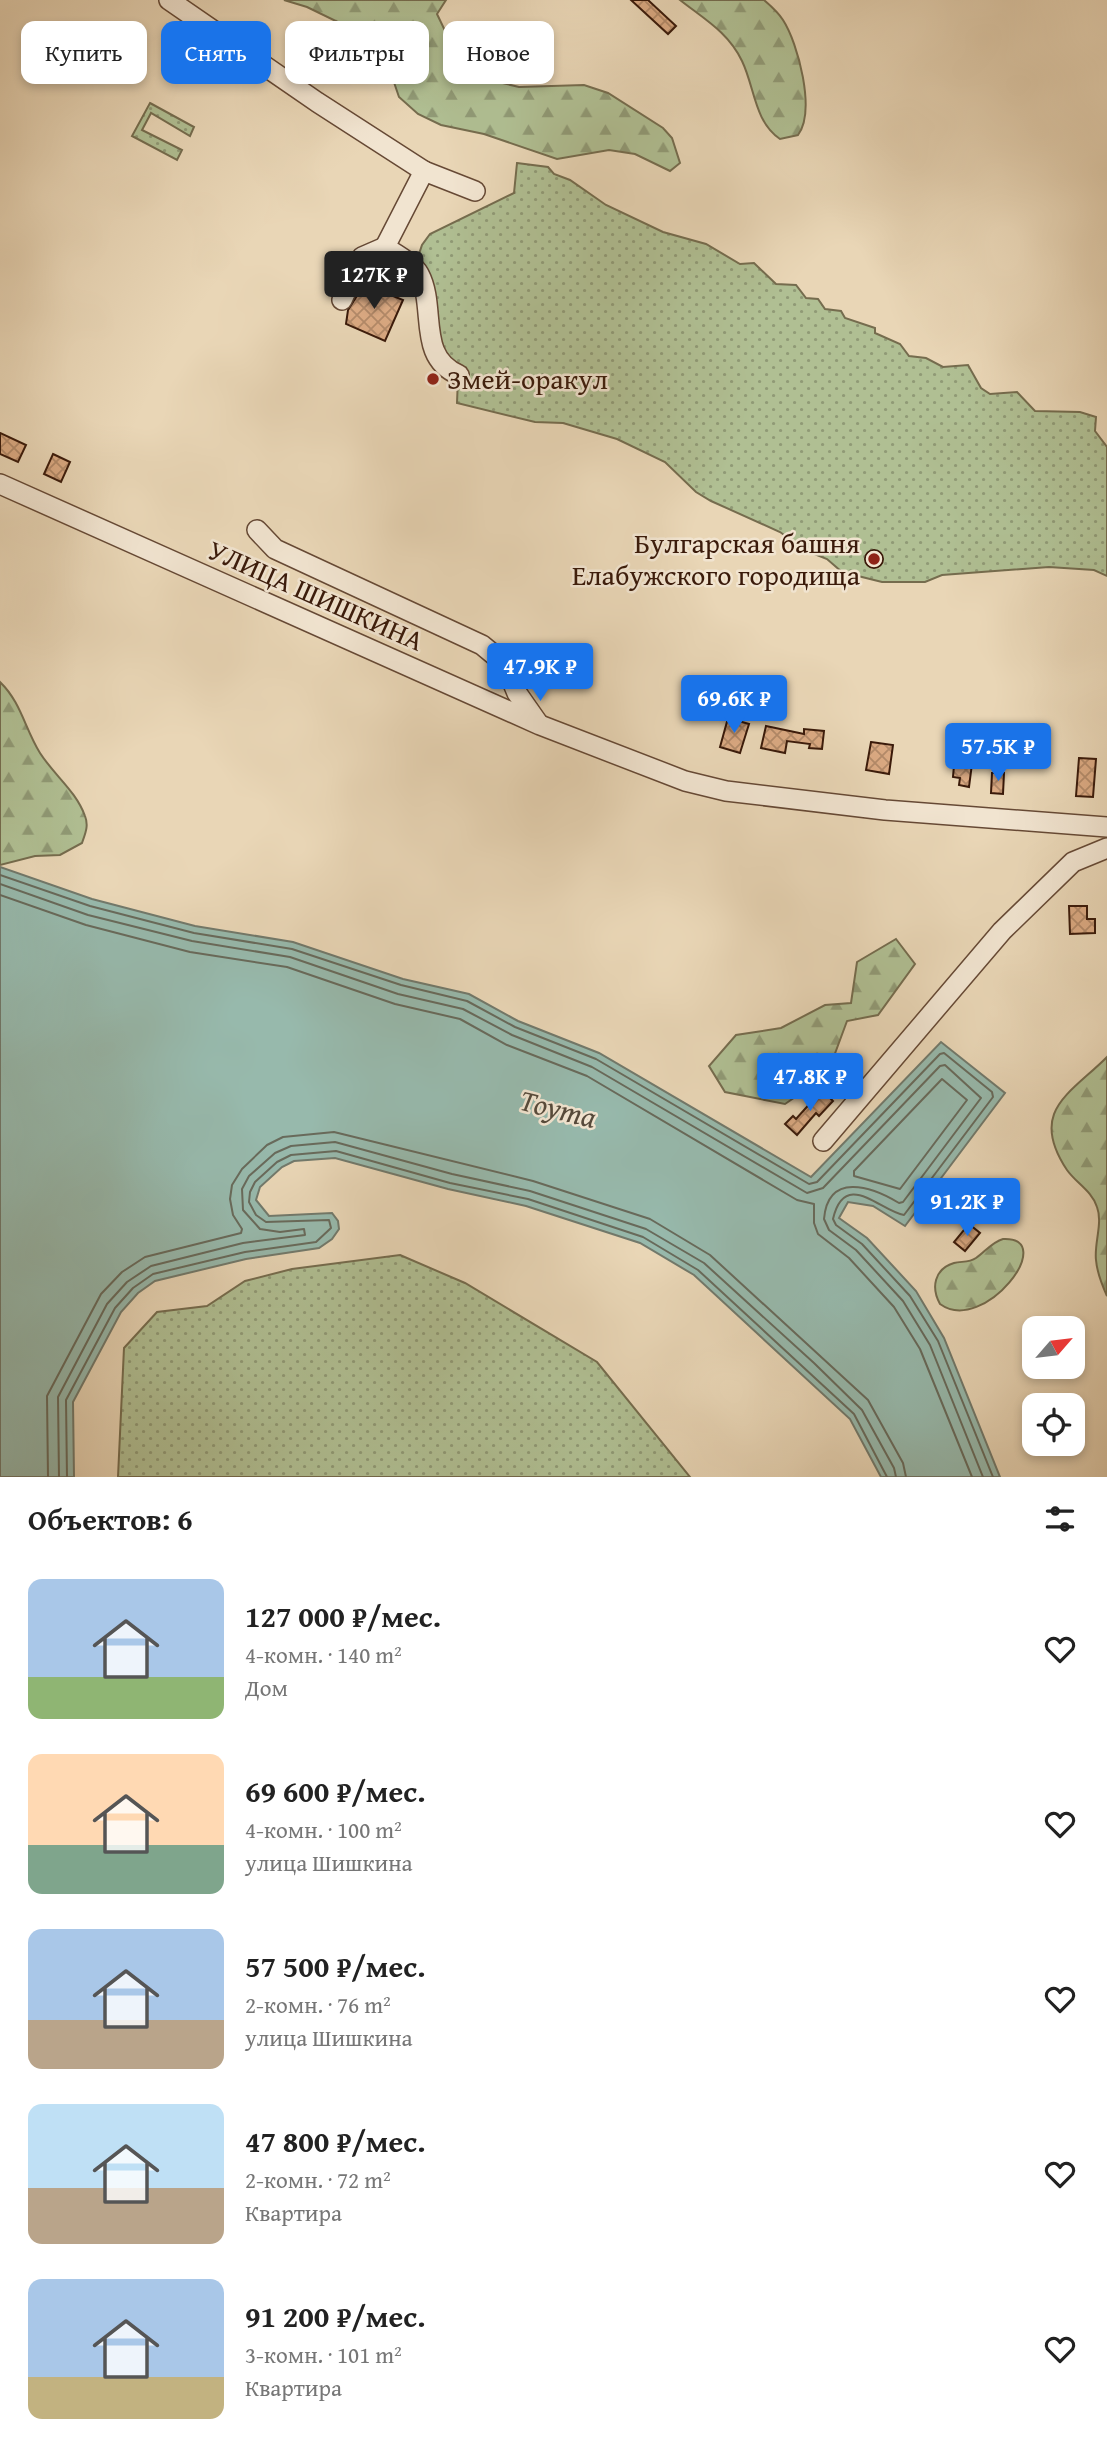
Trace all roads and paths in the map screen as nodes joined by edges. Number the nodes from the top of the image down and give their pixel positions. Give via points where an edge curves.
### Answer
1 (169, 0) edge
2 (424, 170) junction
3 (475, 191) dead end
4 (385, 247) junction
5 (342, 300) dead end
6 (459, 375) dead end
7 (0, 484) edge
8 (257, 530) dead end
9 (540, 725) junction
10 (1107, 827) edge
11 (1107, 848) edge
12 (823, 1142) dead end

1 - 2 street
2 - 3 street
2 - 4 street
4 - 5 street via 362,257
4 - 6 street via 417,271 424,285 434,353
7 - 9 street, УЛИЦА ШИШКИНА
8 - 9 street via 275,549 482,645 505,664 517,693
9 - 10 street, УЛИЦА ШИШКИНА via 685,781 726,790 885,810
11 - 12 street via 1073,862 1002,931

